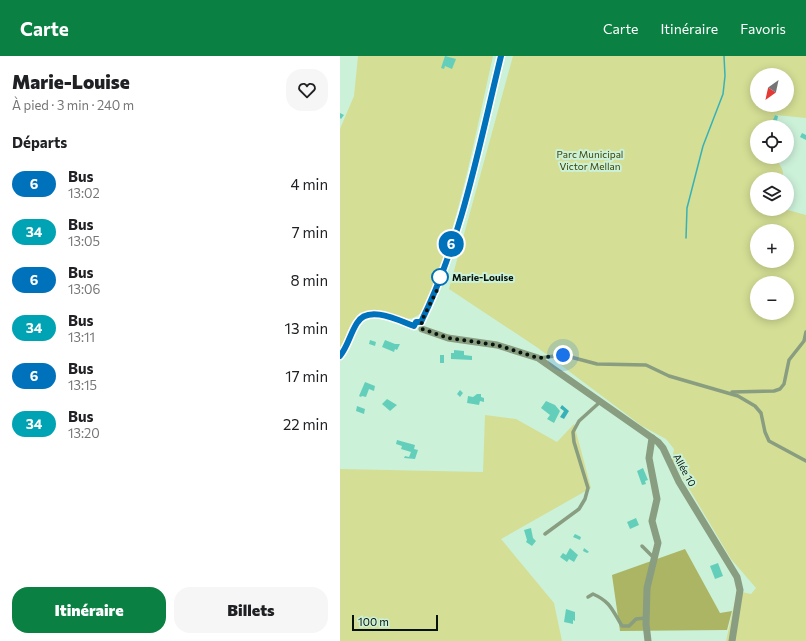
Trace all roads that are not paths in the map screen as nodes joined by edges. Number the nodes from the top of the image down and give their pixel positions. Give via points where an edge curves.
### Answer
1 (501, 56) edge
2 (419, 326) junction
3 (806, 332) edge
4 (340, 356) edge
5 (538, 358) junction
6 (728, 392) junction
7 (601, 401) junction
8 (652, 438) junction
9 (806, 461) edge
10 (545, 534) dead end
11 (642, 546) dead end
12 (655, 558) junction
13 (588, 597) dead end
14 (646, 618) junction
15 (648, 641) edge
16 (732, 641) edge

1 - 2 street via 470,186 437,290
2 - 4 street, Allée 10 via 382,315 365,315 356,324
2 - 5 street, Allée 10 via 448,338 497,345
3 - 6 lane via 804,341 789,360 784,384 780,389
5 - 6 lane via 563,355 597,364 646,365 669,376
5 - 7 street, Allée 10
6 - 9 lane via 754,406 761,413 769,441
7 - 8 street, Allée 10
7 - 10 lane via 580,421 573,432 588,488 585,499 579,509
8 - 12 street via 649,458 657,499 652,522 658,543
8 - 16 street, Allée 10 via 663,448 679,482 737,577 740,590
11 - 12 lane
12 - 14 street via 647,588
13 - 14 lane via 593,594 613,607 622,626 629,626 636,619
14 - 15 street

